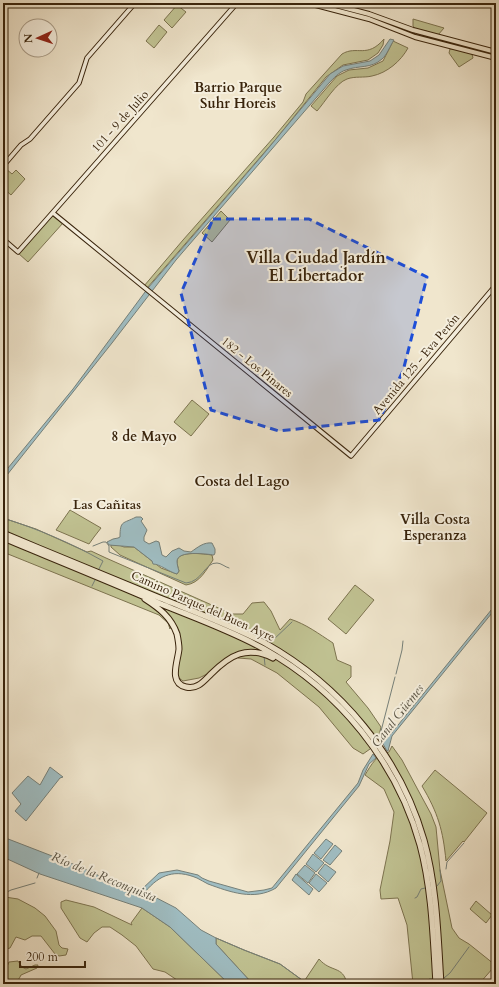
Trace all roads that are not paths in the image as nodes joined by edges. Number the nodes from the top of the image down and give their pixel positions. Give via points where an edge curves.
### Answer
1 (135, 3) edge
2 (237, 3) edge
3 (308, 3) edge
4 (327, 3) edge
5 (496, 52) edge
6 (496, 58) edge
7 (3, 166) edge
8 (53, 213) junction
9 (3, 239) edge
10 (496, 285) edge
11 (350, 456) joint
12 (3, 533) edge
13 (3, 538) edge
14 (131, 591) junction
15 (307, 677) junction
16 (375, 746) junction
17 (381, 754) junction
18 (436, 984) edge
19 (441, 984) edge

1 - 7 street via 87,58 80,83
2 - 8 street, 101 - 9 de Julio
3 - 6 main road via 369,19 415,37
4 - 5 main road
8 - 9 street, 101 - 9 de Julio via 18,252
8 - 11 street, 182 - Los Pinares
10 - 11 street, Avenida 125 - Eva Perón
12 - 16 highway, Camino Parque del Buen Ayre via 269,645 302,666 335,694 355,715
13 - 14 highway, Camino Parque del Buen Ayre
14 - 15 highway, Camino Parque del Buen Ayre via 252,643
14 - 15 highway via 168,617 177,635 179,646 176,677 184,686 198,686 229,658 248,652 262,653
15 - 16 highway, Camino Parque del Buen Ayre via 342,708
16 - 17 highway, Camino Parque del Buen Ayre
17 - 18 highway, Camino Parque del Buen Ayre via 407,809 422,854 430,895
17 - 19 highway, Camino Parque del Buen Ayre via 403,787 426,849 434,890

